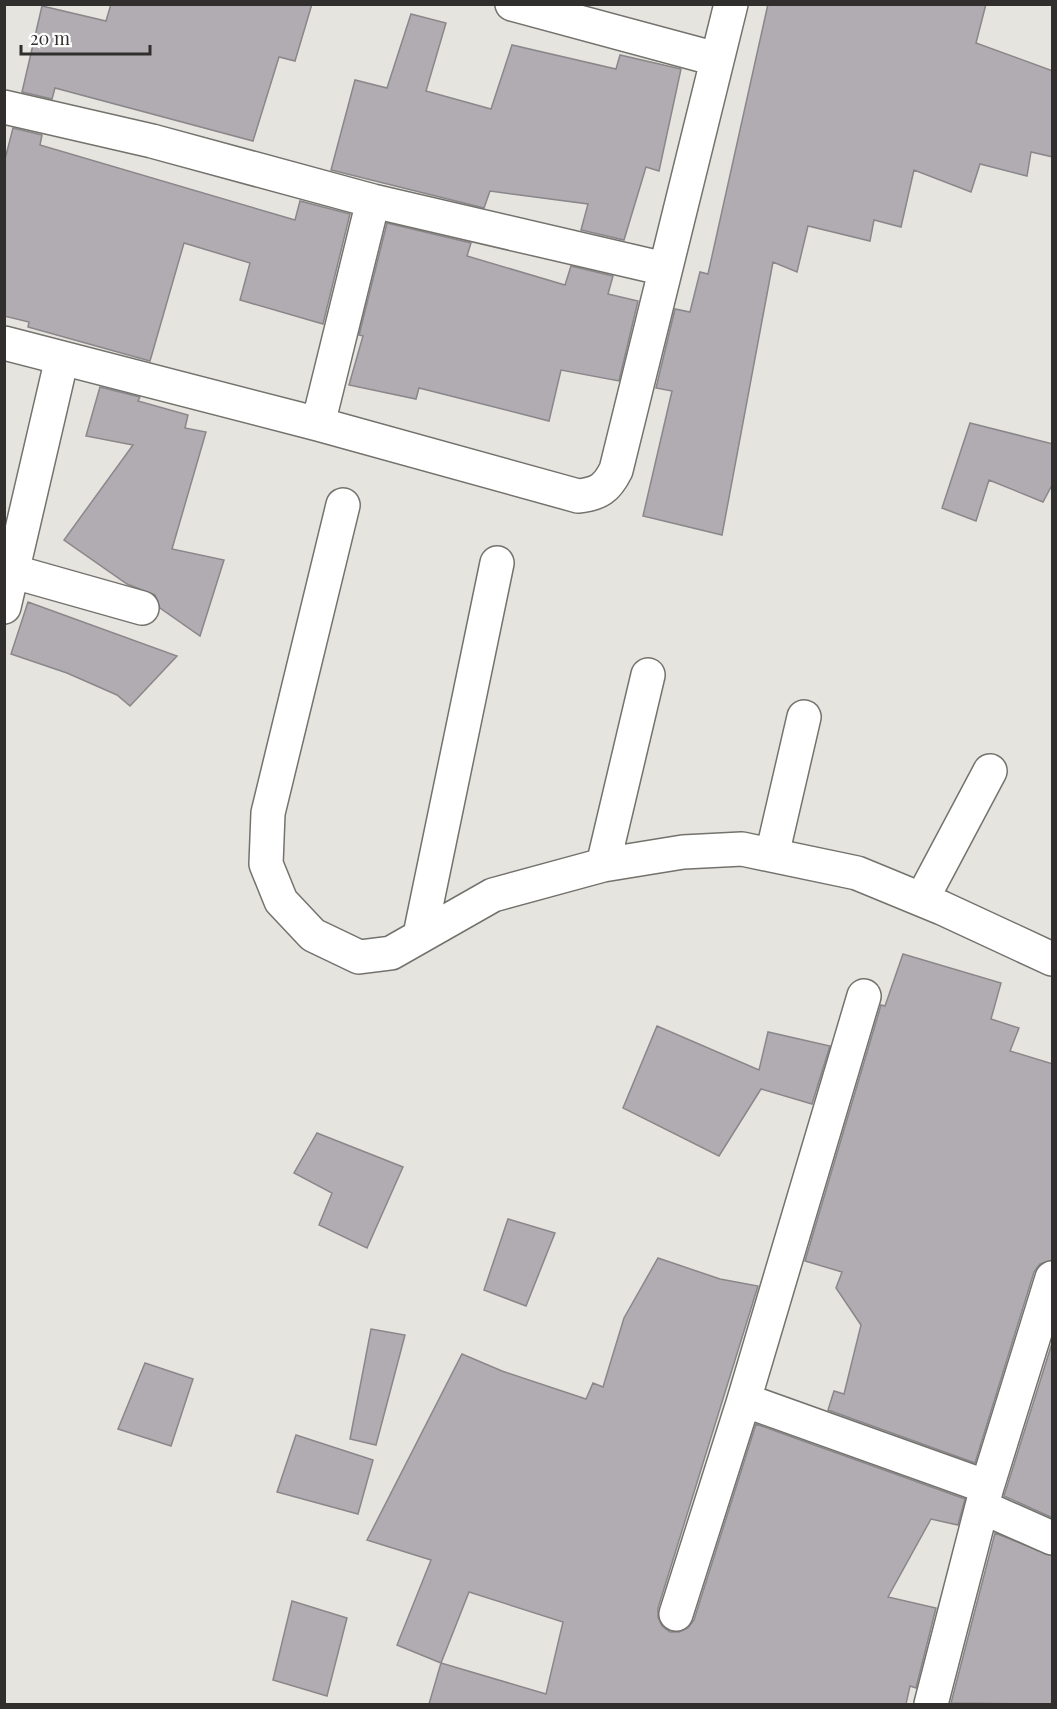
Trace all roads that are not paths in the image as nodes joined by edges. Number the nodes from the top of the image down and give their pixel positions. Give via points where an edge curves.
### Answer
1 (512, 4) edge
2 (731, 4) edge
3 (716, 59) junction
4 (4, 107) edge
5 (373, 201) junction
6 (665, 269) junction
7 (4, 343) edge
8 (62, 358) junction
9 (318, 424) junction
10 (343, 505) dead end
11 (497, 563) dead end
12 (11, 571) junction
13 (4, 608) edge
14 (142, 608) dead end
15 (648, 675) dead end
16 (804, 717) dead end
17 (990, 771) dead end
18 (772, 855) junction
19 (603, 865) junction
20 (922, 899) junction
21 (420, 935) junction
22 (1053, 959) edge
23 (864, 996) dead end
24 (1053, 1278) edge
25 (744, 1400) junction
26 (984, 1497) junction
27 (1053, 1538) edge
28 (676, 1614) dead end
29 (932, 1704) edge

1 - 3 street
2 - 3 street
3 - 6 street
4 - 5 street via 152,141
5 - 6 street
5 - 9 street
6 - 9 street via 616,470 608,487 594,495 578,496
7 - 8 street
8 - 9 street
8 - 12 street
10 - 21 street via 268,813 266,864 281,901 289,910 314,935 359,957 391,953
11 - 21 street
12 - 13 street
12 - 14 street
15 - 19 street
16 - 18 street
17 - 20 street
18 - 19 street via 742,849 683,852
18 - 20 street via 857,873
19 - 21 street via 493,896
20 - 22 street
23 - 25 street
24 - 26 street
25 - 26 street
25 - 28 street
26 - 27 street
26 - 29 street

